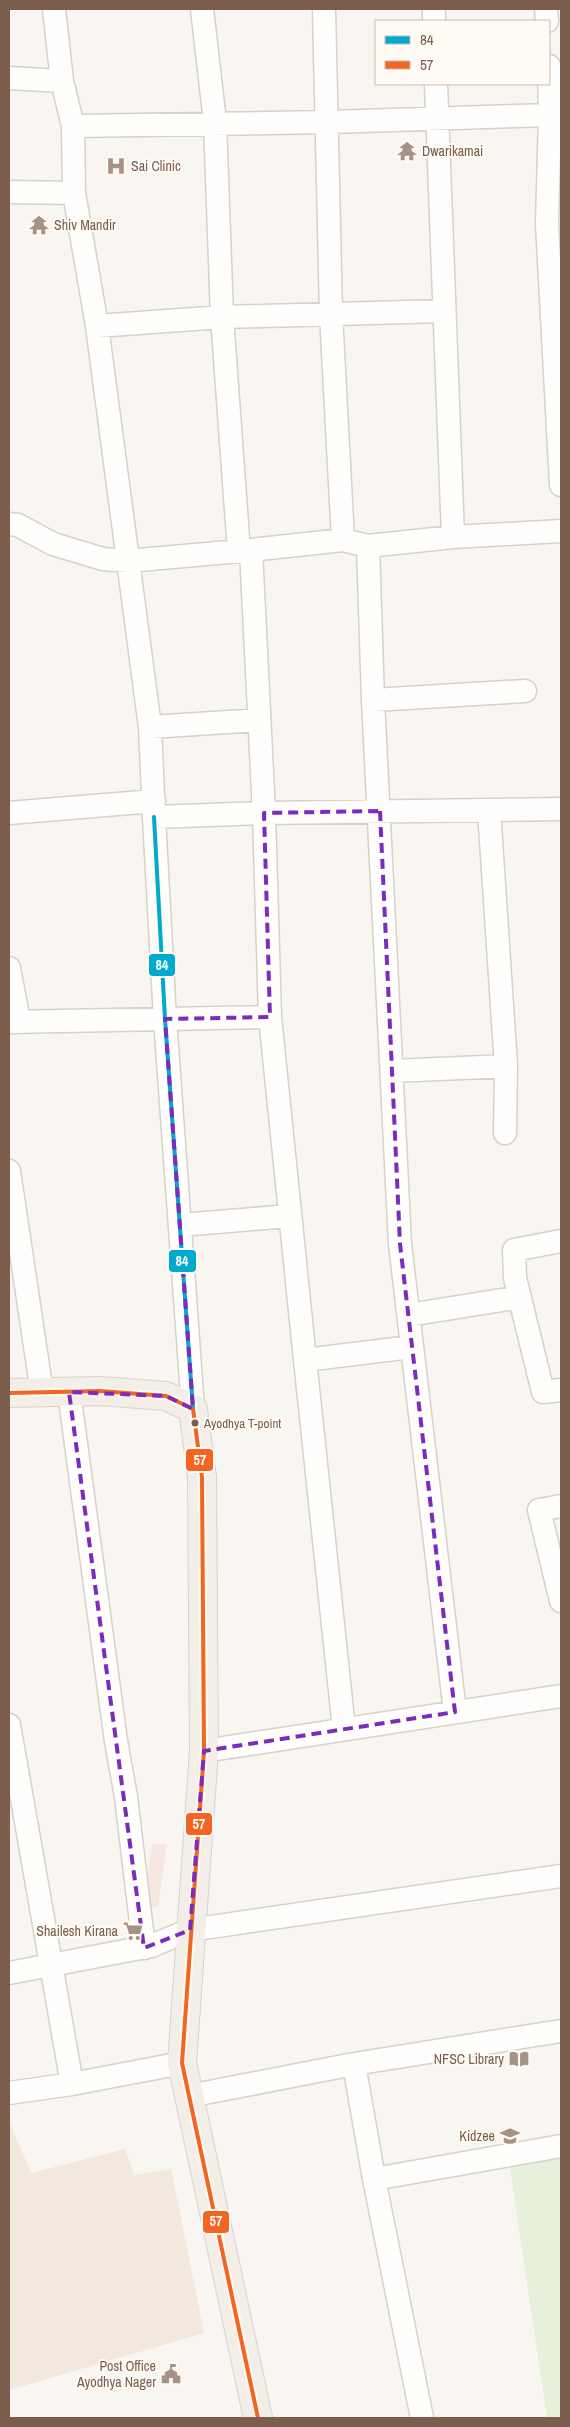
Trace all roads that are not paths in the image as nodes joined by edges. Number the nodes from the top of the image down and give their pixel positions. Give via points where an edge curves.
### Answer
1 (54, 9) edge
2 (202, 9) edge
3 (324, 9) edge
4 (550, 72) edge
5 (9, 78) edge
6 (62, 81) junction
7 (436, 85) edge
8 (556, 109) edge
9 (437, 119) junction
10 (214, 122) junction
11 (329, 122) junction
12 (73, 126) junction
13 (9, 192) edge
14 (74, 193) junction
15 (554, 223) edge
16 (443, 311) junction
17 (331, 314) junction
18 (222, 317) junction
19 (97, 326) junction
20 (561, 485) edge
21 (9, 524) edge
22 (561, 531) edge
23 (452, 537) junction
24 (343, 540) junction
25 (368, 546) junction
26 (245, 550) junction
27 (128, 561) junction
28 (525, 691) dead end
29 (373, 700) junction
30 (259, 720) junction
31 (150, 727) junction
32 (154, 809) junction
33 (561, 809) edge
34 (489, 810) junction
35 (380, 811) junction
36 (9, 813) edge
37 (264, 813) junction
38 (9, 968) edge
39 (270, 1017) junction
40 (165, 1019) junction
41 (14, 1022) edge
42 (506, 1066) junction
43 (393, 1071) junction
44 (505, 1133) dead end
45 (9, 1171) edge
46 (289, 1216) junction
47 (181, 1225) junction
48 (561, 1241) edge
49 (520, 1296) junction
50 (409, 1315) junction
51 (411, 1347) junction
52 (305, 1360) junction
53 (561, 1390) edge
54 (42, 1392) junction
55 (69, 1392) junction
56 (9, 1393) edge
57 (193, 1409) junction
58 (561, 1506) edge
59 (561, 1600) edge
60 (561, 1696) edge
61 (455, 1712) junction
62 (9, 1725) edge
63 (344, 1729) junction
64 (204, 1751) junction
65 (561, 1876) edge
66 (190, 1930) junction
67 (144, 1948) junction
68 (52, 1966) junction
69 (9, 1973) edge
70 (561, 2031) edge
71 (182, 2063) junction
72 (354, 2064) junction
73 (72, 2084) junction
74 (10, 2089) edge
75 (189, 2096) junction
76 (561, 2146) edge
77 (374, 2180) junction
78 (258, 2418) edge
79 (422, 2418) edge

1 - 6 street
2 - 10 street
3 - 11 street
4 - 8 street
5 - 6 street
6 - 12 street
7 - 9 street
8 - 9 street
8 - 15 street
9 - 11 street
9 - 16 street
10 - 11 street
10 - 12 street
10 - 18 street
11 - 17 street
12 - 14 street
13 - 14 street
14 - 19 street
15 - 20 street
16 - 17 street
16 - 23 street
17 - 18 street
17 - 24 street
18 - 19 street
18 - 26 street
19 - 27 street
21 - 27 street via 18,525 52,544 103,559
22 - 23 street
23 - 25 street
24 - 25 street
24 - 26 street
25 - 29 street
26 - 27 street
26 - 30 street
27 - 31 street
28 - 29 street
29 - 35 street
30 - 31 street
30 - 37 street
31 - 32 street
32 - 36 street
32 - 37 street
32 - 40 street
33 - 34 street
34 - 35 street
34 - 42 street
35 - 37 street
35 - 43 street
37 - 39 street
38 - 41 street
39 - 40 street
39 - 46 street
40 - 41 street
40 - 47 street
42 - 43 street
42 - 44 street
43 - 50 street via 400,1244
45 - 54 street
46 - 47 street
46 - 52 street
47 - 57 street
48 - 49 street via 514,1250 515,1278
49 - 50 street
49 - 53 street via 543,1392
50 - 51 street
51 - 52 street
51 - 61 street
52 - 63 street
54 - 55 main road
54 - 56 main road
55 - 57 main road via 166,1396
55 - 67 street
57 - 64 main road via 202,1477
58 - 59 street via 539,1510
60 - 61 street
61 - 63 street
62 - 68 street
63 - 64 street
64 - 66 main road
65 - 66 street
66 - 67 street
66 - 71 main road
67 - 68 street
68 - 69 street
68 - 73 street
70 - 72 street
71 - 73 street
71 - 75 main road
72 - 75 street
72 - 77 street
73 - 74 street
75 - 78 main road
76 - 77 street
77 - 79 street

